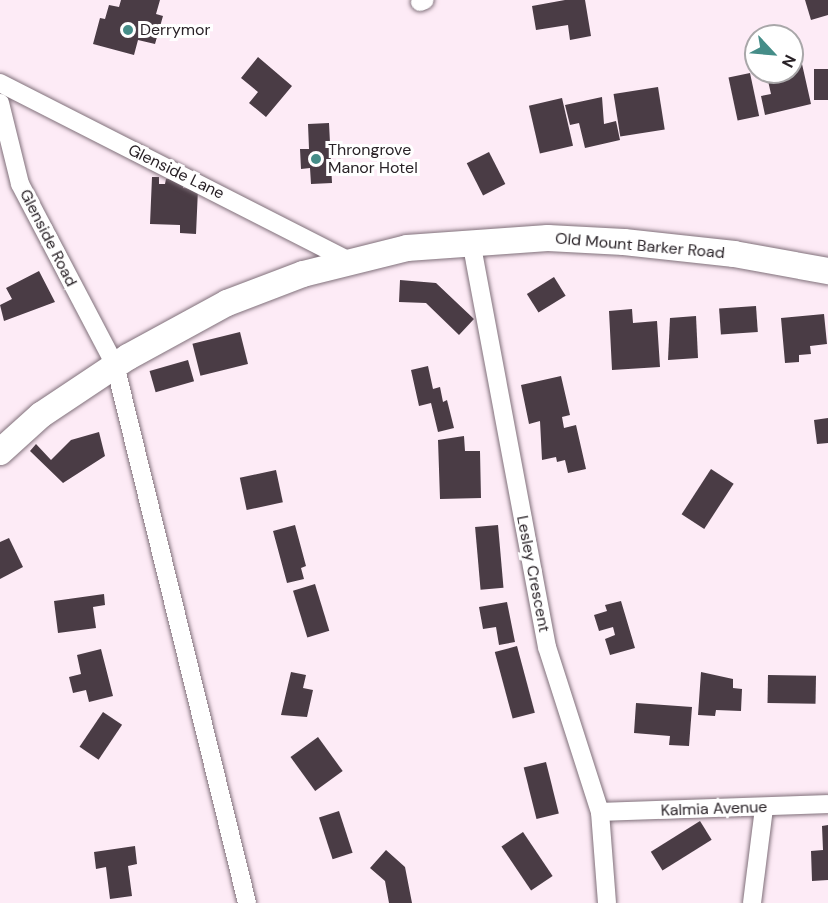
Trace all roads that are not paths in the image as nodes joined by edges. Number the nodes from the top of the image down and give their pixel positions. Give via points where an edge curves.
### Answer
1 (0, 83) edge
2 (0, 103) edge
3 (471, 241) junction
4 (352, 262) junction
5 (828, 271) edge
6 (115, 365) junction
7 (0, 452) edge
8 (828, 804) edge
9 (764, 808) junction
10 (600, 812) junction
11 (247, 903) edge
12 (607, 903) edge
13 (752, 903) edge

1 - 4 street, Glenside Lane
2 - 6 street, Glenside Road via 20,184
3 - 4 main road, Old Mount Barker Road via 407,248
3 - 5 main road, Old Mount Barker Road via 548,238 624,242 734,254
3 - 10 street, Lesley Crescent via 547,647
4 - 6 main road, Old Mount Barker Road via 303,274 227,303
6 - 7 main road, Old Mount Barker Road via 41,416
6 - 11 street
8 - 9 street, Kalmia Avenue
9 - 10 street, Kalmia Avenue
9 - 13 street
10 - 12 street, Lesley Crescent

